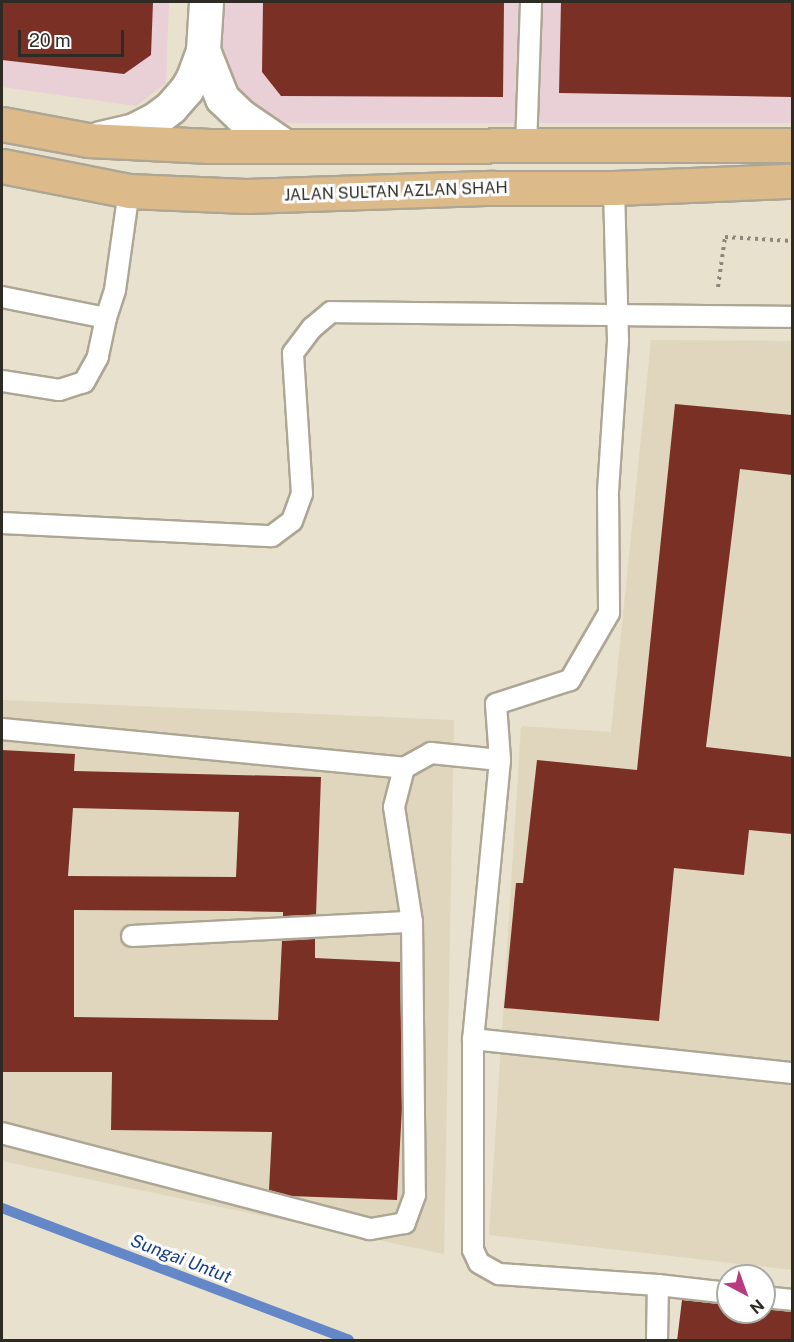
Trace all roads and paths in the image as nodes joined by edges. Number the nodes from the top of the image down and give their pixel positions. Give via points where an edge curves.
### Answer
1 (206, 2) edge
2 (531, 2) edge
3 (203, 50) junction
4 (2, 124) edge
5 (88, 140) junction
6 (792, 145) edge
7 (283, 146) junction
8 (526, 147) junction
9 (2, 166) edge
10 (792, 181) edge
11 (614, 188) junction
12 (129, 191) junction
13 (792, 241) edge
14 (2, 297) edge
15 (714, 315) junction
16 (618, 316) junction
17 (792, 317) edge
18 (106, 318) junction
19 (2, 381) edge
20 (2, 524) edge
21 (2, 729) edge
22 (500, 760) junction
23 (404, 768) junction
24 (412, 922) junction
25 (132, 936) dead end
26 (473, 1039) junction
27 (792, 1073) edge
28 (2, 1134) edge
29 (658, 1285) junction
30 (716, 1292) edge
31 (776, 1298) edge
32 (792, 1300) edge
33 (657, 1341) edge

1 - 3 street
2 - 8 lane
3 - 5 street via 193,78 171,107 134,130
3 - 7 street via 222,98
4 - 5 main road
5 - 7 main road
6 - 8 main road
7 - 8 main road
9 - 12 main road, JALAN SULTAN AZLAN SHAH
10 - 11 main road, JALAN SULTAN AZLAN SHAH
11 - 12 main road, JALAN SULTAN AZLAN SHAH via 246,196
11 - 16 lane
12 - 18 lane via 115,290
13 - 15 path via 725,237
14 - 18 lane
15 - 16 lane
15 - 17 lane
16 - 20 lane via 331,312 312,328 293,353 302,494 292,521 272,536
16 - 22 lane via 608,493 609,613 570,680 496,704
18 - 19 lane via 98,357 84,382 59,390
21 - 23 lane
22 - 23 lane via 431,753
22 - 26 lane
23 - 24 lane via 394,807
24 - 25 lane
24 - 28 lane via 415,1195 405,1223 370,1229
26 - 27 lane
26 - 29 lane via 473,1250 479,1263 499,1274
29 - 30 lane
29 - 33 lane
31 - 32 lane

